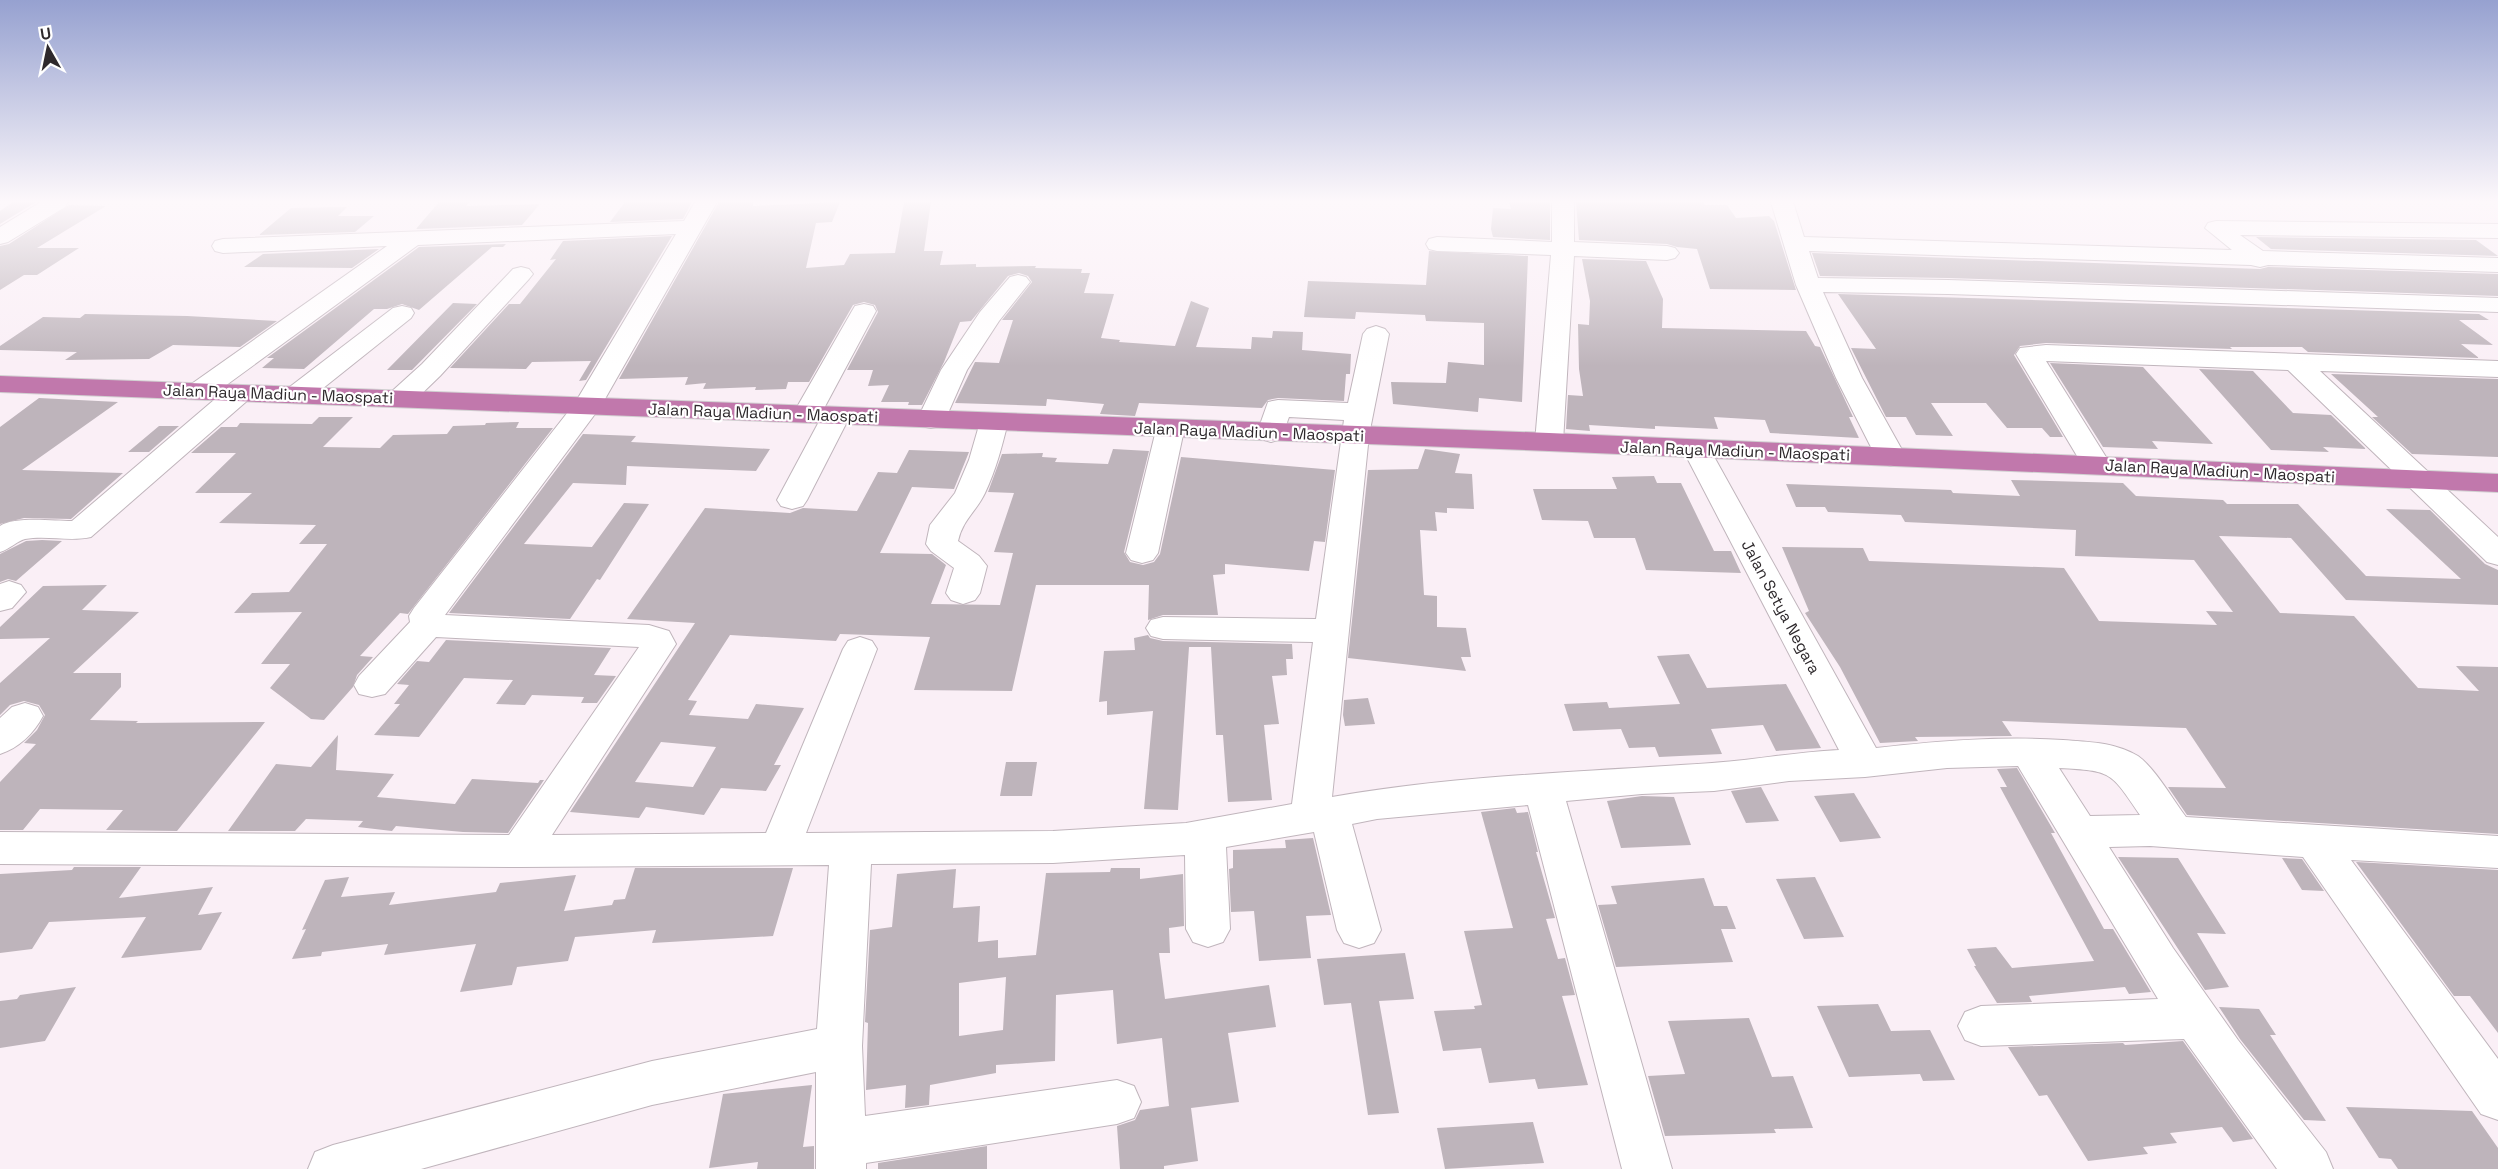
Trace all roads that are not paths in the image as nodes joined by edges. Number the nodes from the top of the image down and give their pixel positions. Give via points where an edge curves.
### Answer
1 (387, 257) edge
2 (675, 257) edge
3 (1563, 257) edge
4 (1798, 257) edge
5 (2209, 257) edge
6 (2442, 257) edge
7 (2257, 258) junction
8 (2453, 264) junction
9 (2498, 265) edge
10 (521, 274) dead end
11 (1018, 282) dead end
12 (1808, 285) junction
13 (2498, 294) edge
14 (2310, 300) junction
15 (2498, 305) edge
16 (864, 311) dead end
17 (402, 313) dead end
18 (1376, 334) dead end
19 (2295, 362) junction
20 (2498, 369) edge
21 (0, 384) edge
22 (200, 391) junction
23 (238, 394) junction
24 (297, 395) junction
25 (400, 399) junction
26 (587, 406) junction
27 (821, 415) junction
28 (931, 420) junction
29 (994, 422) junction
30 (1357, 424) junction
31 (1170, 429) junction
32 (1549, 442) junction
33 (1697, 450) junction
34 (1891, 457) junction
35 (2096, 465) junction
36 (2418, 480) junction
37 (2498, 483) edge
38 (792, 500) dead end
39 (0, 542) edge
40 (1142, 553) dead end
41 (2498, 555) edge
42 (0, 592) edge
43 (963, 593) dead end
44 (0, 600) edge
45 (428, 624) junction
46 (1163, 628) dead end
47 (1331, 631) junction
48 (860, 649) dead end
49 (372, 685) dead end
50 (2029, 752) junction
51 (1865, 763) junction
52 (1543, 788) junction
53 (1320, 815) junction
54 (2079, 831) junction
55 (2175, 833) junction
56 (1205, 836) junction
57 (2315, 842) junction
58 (851, 847) junction
59 (0, 848) edge
60 (780, 848) junction
61 (520, 851) junction
62 (2498, 852) edge
63 (1208, 929) dead end
64 (1359, 930) dead end
65 (2195, 1018) junction
66 (1981, 1026) dead end
67 (839, 1046) junction
68 (2498, 1098) edge
69 (1117, 1102) dead end
70 (841, 1156) edge
71 (333, 1169) edge
72 (1647, 1169) edge
73 (2308, 1169) edge

1 - 22 street
2 - 26 street
3 - 32 street
4 - 12 street
5 - 7 street
6 - 8 street
7 - 8 street
7 - 14 street
8 - 9 street
8 - 13 street
10 - 25 street
11 - 28 street via 954,370
12 - 14 street
12 - 34 street via 1849,378
14 - 15 street
16 - 27 street
17 - 24 street
18 - 30 street
19 - 20 street
19 - 35 street via 2029,354
19 - 36 street
21 - 22 highway, Jalan Raya Madiun - Maospati
22 - 23 highway, Jalan Raya Madiun - Maospati
23 - 24 highway, Jalan Raya Madiun - Maospati
23 - 39 street via 80,530 15,530
24 - 25 highway, Jalan Raya Madiun - Maospati
25 - 26 highway, Jalan Raya Madiun - Maospati
26 - 27 highway, Jalan Raya Madiun - Maospati
26 - 45 street via 430,609 426,616
27 - 28 highway, Jalan Raya Madiun - Maospati
27 - 38 street
28 - 29 highway, Jalan Raya Madiun - Maospati
29 - 31 highway, Jalan Raya Madiun - Maospati
29 - 43 street via 984,460 969,495 946,525 942,544 963,556 971,566
30 - 31 highway, Jalan Raya Madiun - Maospati via 1271,433
30 - 32 highway, Jalan Raya Madiun - Maospati
30 - 47 street
31 - 40 street
32 - 33 highway, Jalan Raya Madiun - Maospati
33 - 34 highway, Jalan Raya Madiun - Maospati
33 - 51 street, Jalan Setya Negara
34 - 35 highway, Jalan Raya Madiun - Maospati
35 - 36 highway, Jalan Raya Madiun - Maospati
36 - 37 highway, Jalan Raya Madiun - Maospati
36 - 41 street
42 - 44 street via 9,592
45 - 49 street
45 - 61 street via 657,639 659,644
46 - 47 street
47 - 53 street
48 - 60 street
50 - 51 street via 1947,754
50 - 54 street
50 - 55 street via 2106,757 2125,766
51 - 52 street
52 - 53 street via 1377,804
52 - 72 street
53 - 56 street
53 - 64 street
54 - 55 street
54 - 65 street
55 - 57 street
56 - 58 street via 1053,847
56 - 63 street
57 - 62 street
57 - 68 street
58 - 60 street
58 - 67 street
59 - 61 street
60 - 61 street
65 - 66 street
65 - 73 street
67 - 70 street
67 - 71 street via 651,1083
69 - 70 street

